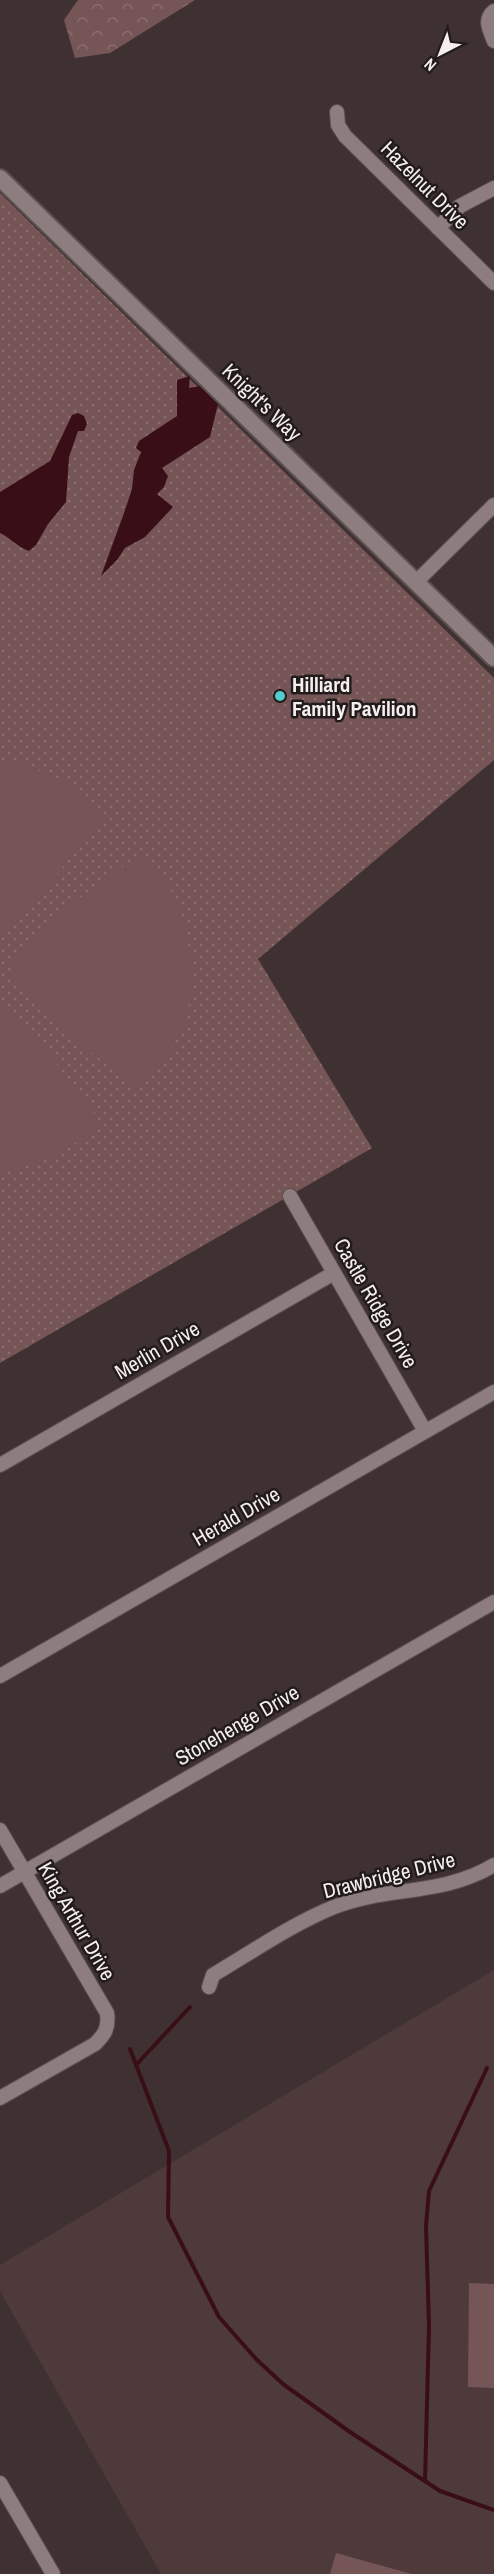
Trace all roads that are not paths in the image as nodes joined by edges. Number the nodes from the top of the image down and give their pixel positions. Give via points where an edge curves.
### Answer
1 (491, 16) edge
2 (494, 41) edge
3 (337, 112) dead end
4 (0, 178) edge
5 (494, 188) edge
6 (438, 228) junction
7 (494, 283) edge
8 (494, 505) edge
9 (416, 582) junction
10 (494, 658) edge
11 (290, 1196) dead end
12 (334, 1273) junction
13 (494, 1392) edge
14 (425, 1431) junction
15 (0, 1465) edge
16 (494, 1602) edge
17 (0, 1676) edge
18 (0, 1830) edge
19 (494, 1864) edge
20 (24, 1872) junction
21 (0, 1886) edge
22 (209, 1987) dead end
23 (0, 2098) edge
24 (0, 2483) edge
25 (53, 2574) edge

1 - 2 street
3 - 6 street, Hazelnut Drive via 338,125 345,136
4 - 9 main road, Knight's Way
5 - 6 street via 460,206
6 - 7 street, Hazelnut Drive
8 - 9 street
9 - 10 main road, Knight's Way
11 - 12 street, Castle Ridge Drive
12 - 14 street, Castle Ridge Drive
12 - 15 street, Merlin Drive
13 - 14 street, Herald Drive
14 - 17 street, Herald Drive
16 - 20 street, Stonehenge Drive
18 - 20 street, King Arthur Drive
19 - 22 street, Drawbridge Drive via 439,1887 334,1907 213,1975
20 - 21 street, Stonehenge Drive
20 - 23 street, King Arthur Drive via 107,2013 109,2024 94,2044
24 - 25 street

